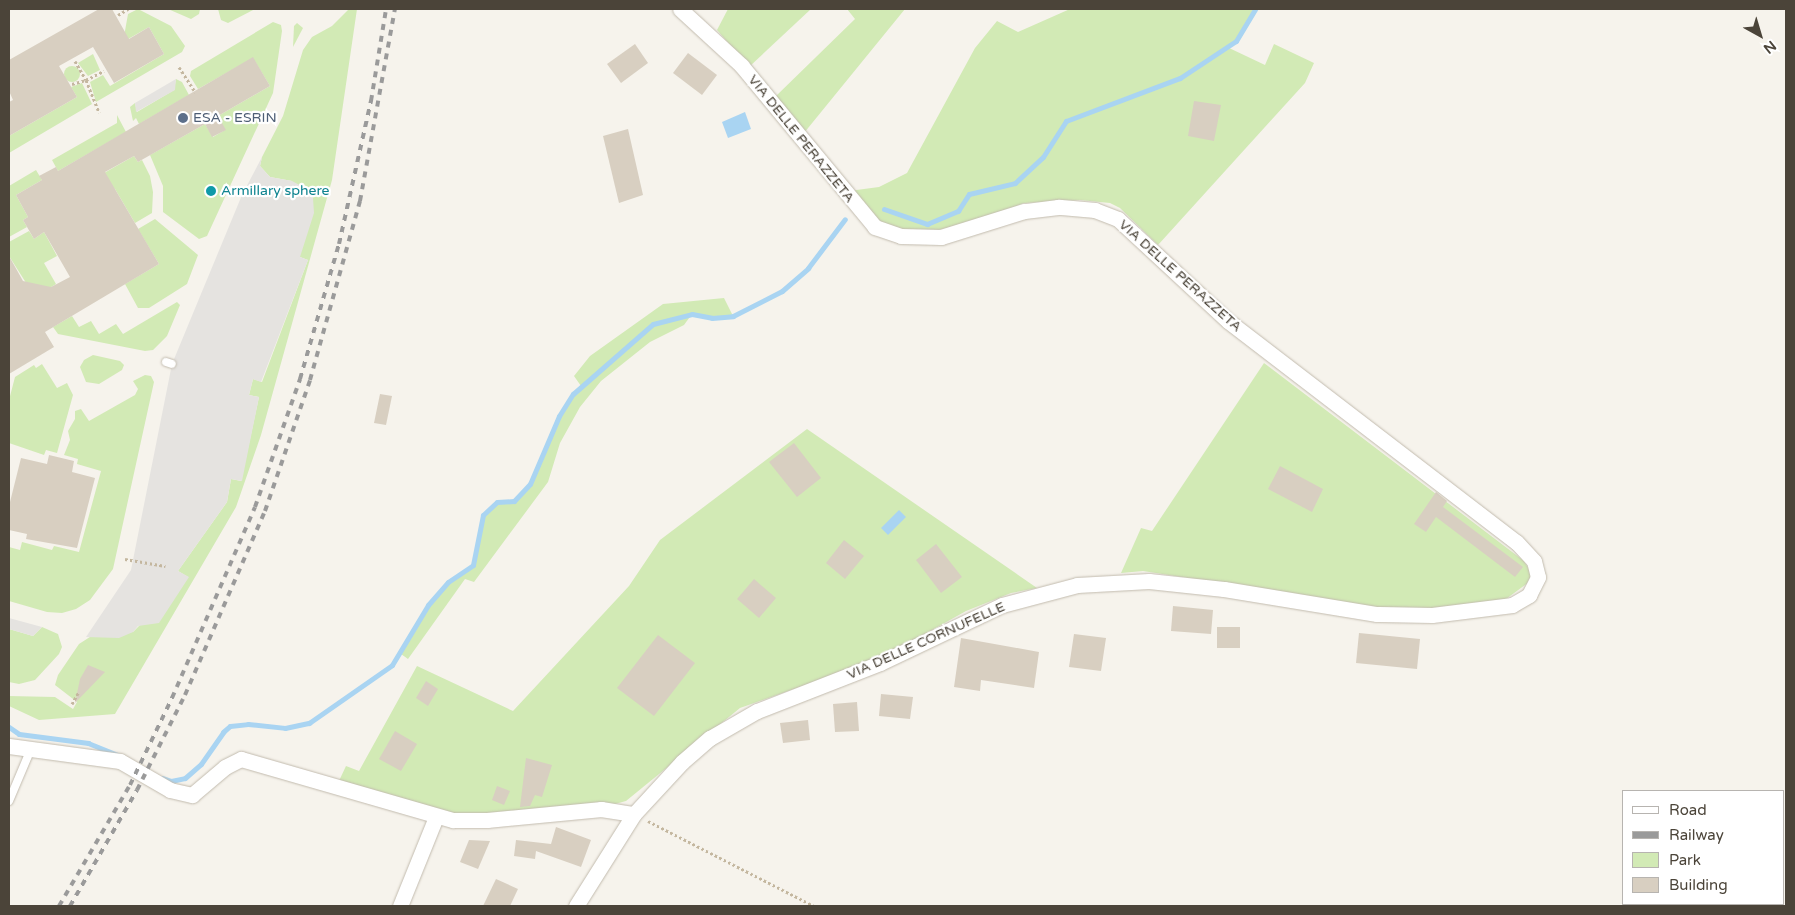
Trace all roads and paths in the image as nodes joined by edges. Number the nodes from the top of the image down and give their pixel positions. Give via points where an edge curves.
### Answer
1 (128, 9) edge
2 (680, 9) edge
3 (118, 15) dead end
4 (75, 62) dead end
5 (179, 67) dead end
6 (104, 71) dead end
7 (86, 80) junction
8 (72, 84) dead end
9 (195, 92) dead end
10 (99, 112) dead end
11 (1508, 536) joint
12 (125, 559) dead end
13 (165, 566) dead end
14 (78, 694) dead end
15 (72, 704) dead end
16 (9, 746) edge
17 (31, 749) junction
18 (9, 801) edge
19 (634, 814) junction
20 (436, 817) junction
21 (400, 906) edge
22 (576, 906) edge
23 (814, 906) edge

1 - 3 path
2 - 11 street, VIA DELLE PERAZZETA via 735,58 826,166 859,211 881,230 912,238 940,237 1024,211 1050,207 1089,209 1112,216 1134,232 1228,321
4 - 7 path
5 - 9 path
6 - 7 path
7 - 8 path
7 - 10 path
11 - 19 street, VIA DELLE CORNUFELLE via 1537,568 1535,587 1512,605 1471,611 1390,615 1224,588 1149,580 1088,584 1026,597 960,622 880,663 738,720 689,756
12 - 13 path
14 - 15 path
16 - 17 street
17 - 18 lane
17 - 20 street via 120,761 170,790 192,795 225,767 241,759
19 - 20 street via 607,808 470,821
19 - 22 street, VIA DELLE CORNUFELLE
19 - 23 path
20 - 21 street

